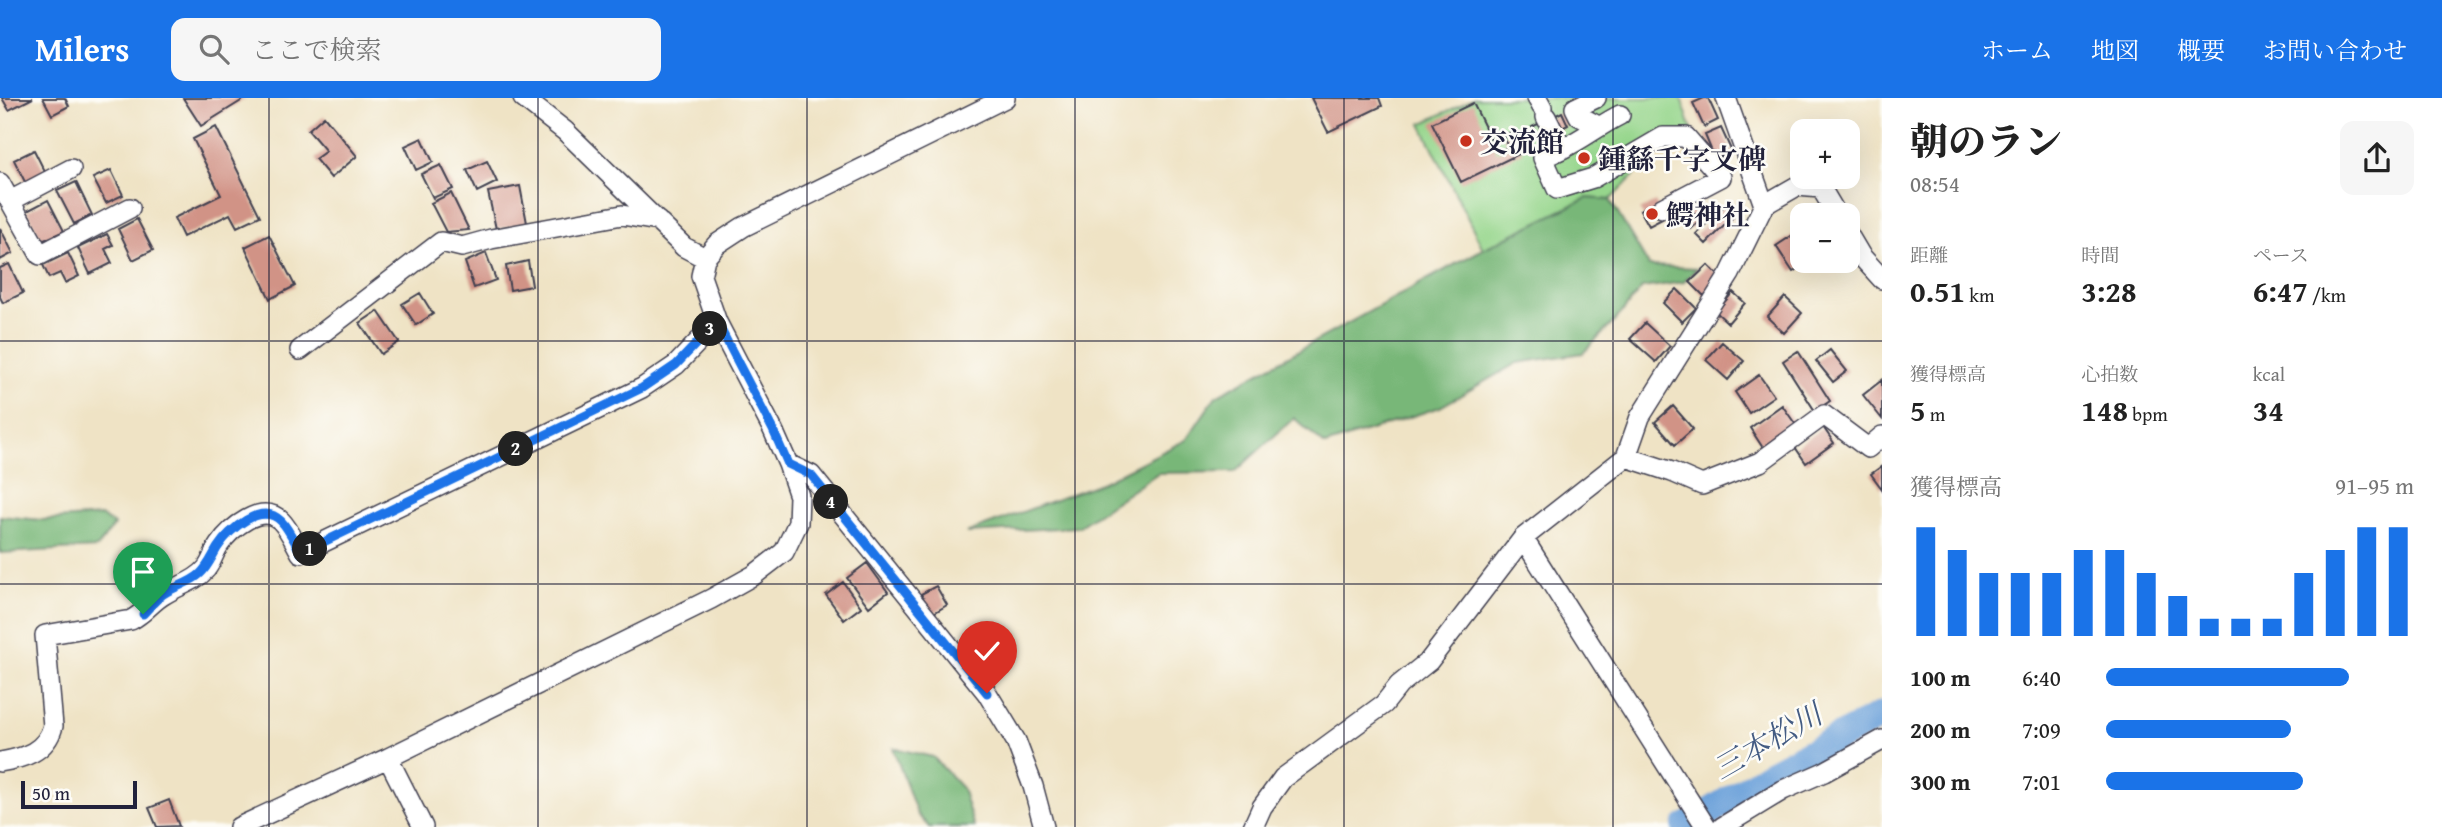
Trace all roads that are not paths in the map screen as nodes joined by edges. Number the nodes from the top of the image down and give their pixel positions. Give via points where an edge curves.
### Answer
1 (523, 98) edge
2 (1005, 98) edge
3 (1584, 98) edge
4 (1726, 98) edge
5 (1542, 107) edge
6 (1620, 115) dead end
7 (1598, 126) junction
8 (1562, 149) junction
9 (71, 169) dead end
10 (0, 183) edge
11 (10, 201) junction
12 (1830, 203) edge
13 (1764, 205) junction
14 (130, 208) dead end
15 (1662, 208) dead end
16 (658, 221) junction
17 (1860, 254) edge
18 (705, 258) junction
19 (1882, 279) edge
20 (717, 322) junction
21 (300, 350) dead end
22 (1882, 436) edge
23 (1626, 457) junction
24 (788, 464) junction
25 (1523, 538) junction
26 (1882, 740) edge
27 (388, 758) junction
28 (0, 762) edge
29 (239, 827) edge
30 (423, 827) edge
31 (1044, 827) edge
32 (1253, 827) edge
33 (1706, 827) edge
34 (1722, 827) edge

1 - 16 street via 565,131
2 - 18 street via 743,228 717,244
3 - 7 street via 1575,108 1579,116
4 - 13 street via 1742,166
5 - 8 street
6 - 7 street
7 - 8 street
8 - 15 street via 1543,158 1557,189 1592,178 1663,137 1686,137 1721,177
9 - 11 street
10 - 11 street
11 - 14 street via 40,255
12 - 13 street via 1821,188 1797,186
13 - 23 street via 1730,274 1640,417
16 - 18 street via 684,247
16 - 21 street via 622,215 462,247 441,242
17 - 19 street
18 - 20 street via 701,276
20 - 24 street
20 - 28 street via 676,365 642,388 301,553 274,515 247,519 231,530 199,575 163,594 143,614 45,635 53,726 49,739 20,759
22 - 23 street via 1868,448 1824,415 1760,462 1702,485
23 - 25 street
24 - 27 street via 799,496 798,523 784,552 754,575
24 - 31 street via 811,475 987,693 1016,741
25 - 32 street via 1429,661 1384,704 1283,778
25 - 33 street
26 - 34 street
27 - 29 street
27 - 30 street

